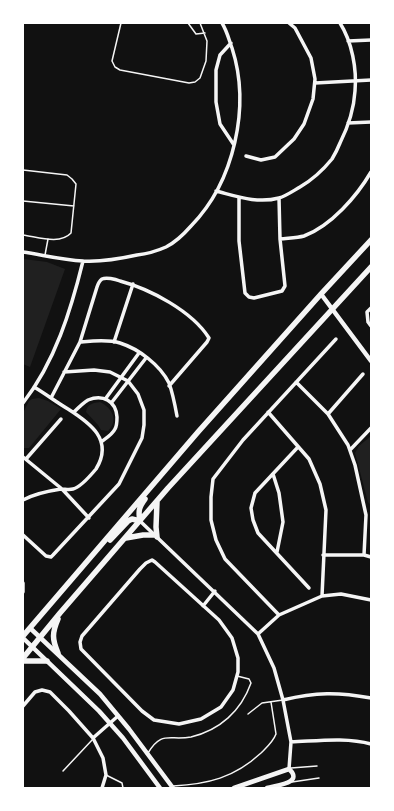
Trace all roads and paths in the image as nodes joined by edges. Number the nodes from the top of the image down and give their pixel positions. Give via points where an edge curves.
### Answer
1 (121, 23) edge
2 (188, 23) edge
3 (200, 23) edge
4 (222, 23) edge
5 (289, 23) edge
6 (340, 23) edge
7 (204, 33) junction
8 (371, 40) edge
9 (348, 41) junction
10 (231, 43) junction
11 (371, 80) edge
12 (355, 81) junction
13 (315, 83) junction
14 (371, 122) edge
15 (348, 123) junction
16 (234, 145) junction
17 (246, 156) dead end
18 (23, 170) edge
19 (371, 172) edge
20 (216, 191) junction
21 (238, 197) junction
22 (279, 198) junction
23 (23, 201) edge
24 (74, 206) junction
25 (23, 235) edge
26 (48, 239) junction
27 (280, 239) junction
28 (371, 240) edge
29 (23, 252) edge
30 (45, 255) junction
31 (83, 261) junction
32 (371, 267) edge
33 (133, 284) junction
34 (321, 294) junction
35 (371, 308) edge
36 (332, 310) junction
37 (371, 326) edge
38 (336, 339) dead end
39 (80, 342) junction
40 (114, 342) junction
41 (138, 353) junction
42 (146, 358) junction
43 (371, 361) edge
44 (64, 372) junction
45 (363, 374) dead end
46 (121, 377) junction
47 (128, 381) junction
48 (296, 382) junction
49 (169, 386) junction
50 (34, 387) junction
51 (51, 398) junction
52 (106, 398) junction
53 (112, 402) junction
54 (23, 403) edge
55 (74, 412) junction
56 (268, 412) junction
57 (328, 414) junction
58 (177, 416) dead end
59 (61, 419) dead end
60 (371, 428) edge
61 (101, 442) junction
62 (298, 447) junction
63 (350, 450) junction
64 (24, 458) edge
65 (273, 474) junction
66 (155, 482) junction
67 (62, 489) junction
68 (23, 500) edge
69 (157, 502) junction
70 (366, 514) junction
71 (371, 516) edge
72 (89, 518) junction
73 (140, 521) junction
74 (23, 535) edge
75 (156, 536) junction
76 (126, 538) junction
77 (104, 542) junction
78 (277, 552) junction
79 (323, 555) junction
80 (364, 555) junction
81 (371, 557) edge
82 (23, 583) edge
83 (309, 588) dead end
84 (215, 591) junction
85 (23, 592) edge
86 (322, 596) junction
87 (371, 600) edge
88 (203, 606) junction
89 (60, 613) junction
90 (279, 615) junction
91 (30, 628) junction
92 (258, 634) junction
93 (23, 637) edge
94 (40, 637) junction
95 (33, 647) junction
96 (58, 653) junction
97 (23, 659) edge
98 (47, 661) junction
99 (237, 676) junction
100 (371, 698) edge
101 (283, 700) junction
102 (271, 702) junction
103 (23, 706) edge
104 (248, 714) dead end
105 (118, 716) junction
106 (110, 724) junction
107 (93, 738) junction
108 (291, 742) junction
109 (371, 744) edge
110 (148, 754) junction
111 (318, 766) dead end
112 (289, 769) junction
113 (63, 771) dead end
114 (106, 775) junction
115 (319, 778) dead end
116 (290, 782) junction
117 (172, 787) edge
118 (102, 788) edge
119 (123, 788) edge
120 (160, 788) edge
121 (234, 788) edge
122 (267, 788) edge

1 - 7 lane via 112,61 115,67 189,83 200,78 206,61 207,41
2 - 7 lane via 196,34
3 - 7 lane
4 - 10 street
5 - 13 street via 295,28 311,58
6 - 9 street
8 - 9 street
9 - 12 street
10 - 16 street via 240,83 238,131
10 - 16 street via 220,55 216,70 216,102 220,124
11 - 12 street
12 - 13 street
12 - 15 street via 356,91
13 - 17 street via 313,99 304,124 294,139 275,157 261,160
14 - 15 street
15 - 22 street via 333,158 323,169 309,182
16 - 20 street via 229,164
18 - 24 lane via 67,175 76,184
19 - 27 street via 355,196 318,230 303,236
20 - 21 street
20 - 31 street via 196,222 166,247 126,258
21 - 22 street via 264,201
21 - 27 street via 239,241 245,293 249,297 282,291 285,286
22 - 27 street
23 - 24 lane
24 - 26 lane via 71,233 60,240
25 - 26 lane
26 - 30 lane
28 - 34 main road
29 - 30 street
30 - 31 street
31 - 50 street via 64,327
32 - 36 main road
33 - 39 street via 104,278 100,280
33 - 40 street
33 - 49 street via 182,310 209,338
34 - 36 street
34 - 66 main road
35 - 37 street via 367,312
36 - 43 street
36 - 69 main road
38 - 48 street
39 - 40 street
39 - 44 street
40 - 41 street
41 - 42 street
41 - 46 street
42 - 47 street
42 - 49 street via 161,370
44 - 46 street via 94,370 110,372
44 - 51 street
45 - 57 street
46 - 47 street
46 - 52 street
47 - 53 street
47 - 72 street via 138,394 144,410 142,438 119,484
48 - 56 street
48 - 57 street
49 - 58 street
50 - 51 street
50 - 54 street
51 - 55 street
52 - 53 street
52 - 55 street via 88,400
53 - 61 street via 117,412 116,428
55 - 61 street via 93,427
56 - 62 street
56 - 90 street via 213,479 211,520 216,540 226,559
57 - 63 street
59 - 64 street
60 - 63 street
61 - 67 street via 99,463 93,473 74,489
62 - 65 street
62 - 79 street via 309,459 320,484 326,510
63 - 70 street
64 - 67 street
65 - 78 street via 283,522
65 - 78 street via 255,493 251,508 258,533
66 - 73 main road via 140,506
66 - 77 main road
67 - 68 street
67 - 72 street
69 - 73 main road
69 - 75 main road
70 - 71 street
70 - 80 street
72 - 74 street via 51,557 46,556
73 - 75 street
73 - 76 main road
73 - 77 main road via 128,521 111,539
75 - 76 main road
75 - 84 street
76 - 89 main road
77 - 91 main road
78 - 83 street
79 - 80 street
79 - 86 street
80 - 81 street
82 - 85 street
84 - 88 street
84 - 92 street
86 - 87 street via 341,594
86 - 90 street
88 - 99 street via 219,620 232,638 238,658
88 - 99 street via 152,560 140,569 82,636 81,649 154,720 179,724 201,719 221,707 233,690
89 - 94 main road
89 - 96 main road via 54,628 53,640
90 - 92 street
91 - 93 main road
91 - 94 street
92 - 101 street via 274,668
93 - 95 street
94 - 95 main road
94 - 96 street
95 - 97 main road
95 - 98 street
96 - 105 street via 100,694
97 - 98 main road
98 - 106 street
99 - 110 lane via 249,679 251,683 246,696 234,713 204,732 181,738 168,737 156,742
100 - 101 street via 330,693 306,694
101 - 102 lane
101 - 108 street
102 - 104 lane via 262,703
102 - 117 lane via 276,734 270,745 250,763 212,782
103 - 107 street via 35,692 50,692
105 - 106 street
105 - 110 street
106 - 107 street
106 - 120 street
107 - 113 lane
107 - 114 street via 103,758
108 - 109 street via 326,740 361,741
108 - 112 street
110 - 117 street
111 - 112 lane
112 - 116 street via 294,775
112 - 121 street
114 - 118 street
114 - 119 lane via 122,783
115 - 116 lane
116 - 122 street

